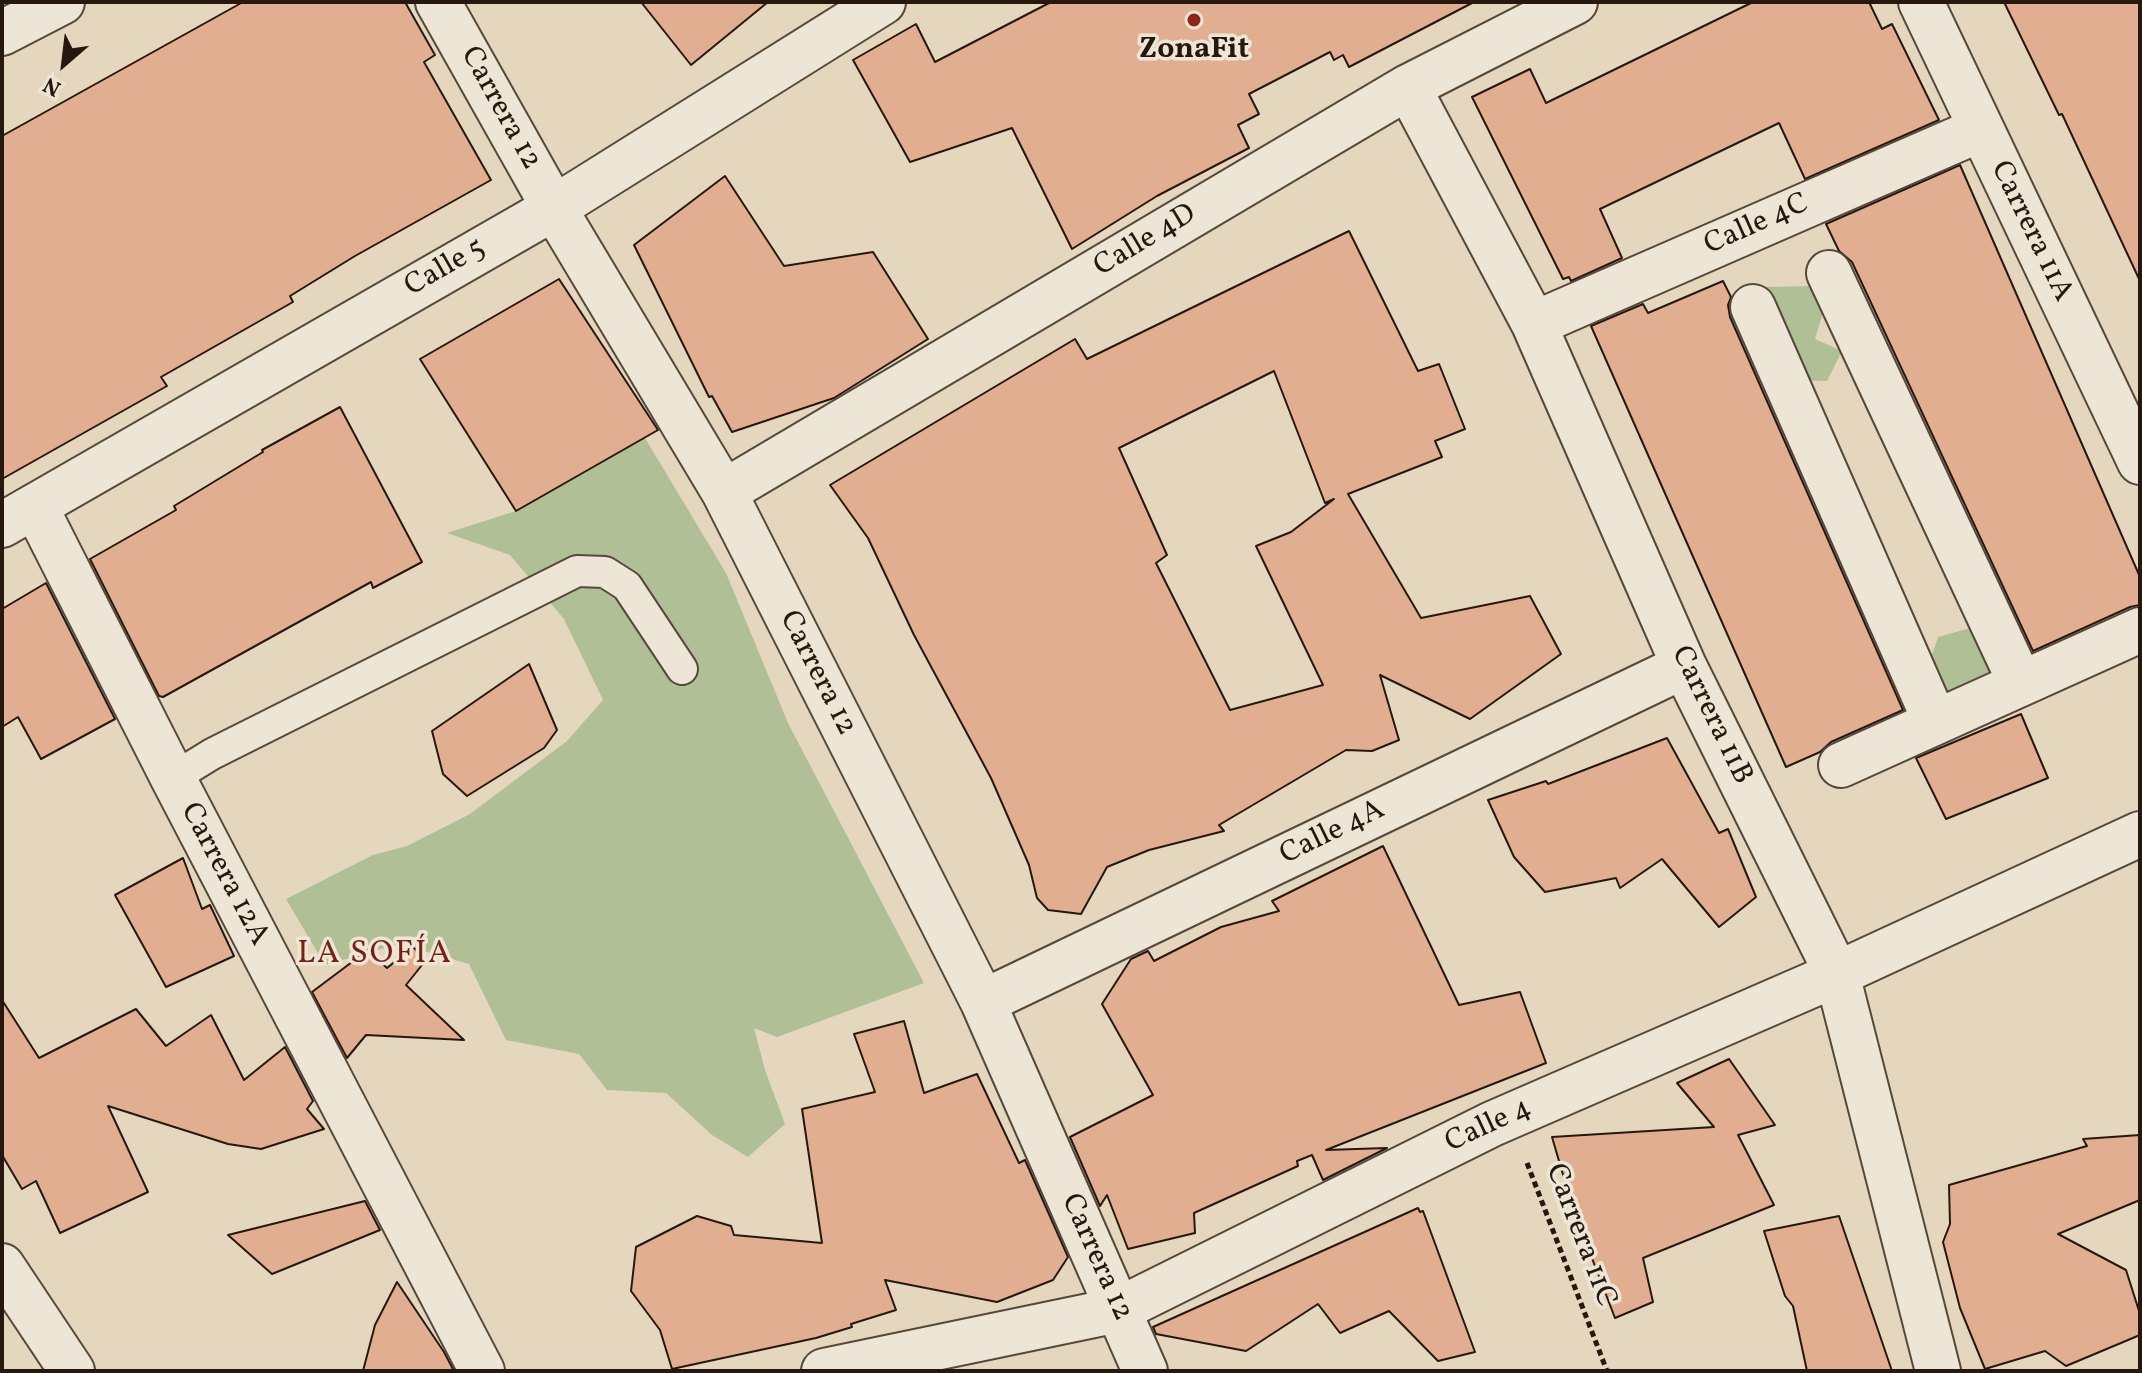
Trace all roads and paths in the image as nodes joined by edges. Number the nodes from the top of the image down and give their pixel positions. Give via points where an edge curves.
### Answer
1 (62, 2) edge
2 (438, 2) edge
3 (883, 2) edge
4 (1575, 2) edge
5 (1921, 2) edge
6 (2, 33) edge
7 (1408, 87) junction
8 (1981, 129) junction
9 (554, 208) junction
10 (1829, 273) dead end
11 (1753, 307) dead end
12 (1534, 324) junction
13 (2140, 462) edge
14 (724, 492) junction
15 (19, 515) edge
16 (2140, 630) edge
17 (1684, 666) junction
18 (682, 669) dead end
19 (2020, 682) junction
20 (1935, 721) junction
21 (1841, 765) dead end
22 (173, 778) junction
23 (2140, 834) edge
24 (1837, 974) junction
25 (983, 1002) junction
26 (1510, 1116) junction
27 (2, 1266) edge
28 (1118, 1310) junction
29 (72, 1371) edge
30 (482, 1371) edge
31 (824, 1371) edge
32 (1145, 1371) edge
33 (1607, 1371) edge
34 (1938, 1371) edge

1 - 6 street
2 - 9 street, Carrera 12
3 - 9 street, Calle 5
4 - 7 street, Calle 4D
5 - 8 street, Carrera 11A
7 - 12 street, Carrera 11B
7 - 14 street, Calle 4D
8 - 12 street, Calle 4C
8 - 13 street, Carrera 11A
9 - 14 street, Carrera 12
9 - 15 street, Calle 5
10 - 19 street
11 - 20 street
12 - 17 street, Carrera 11B
14 - 25 street, Carrera 12
15 - 22 street, Carrera 12A
16 - 19 street
17 - 24 street, Carrera 11B
17 - 25 street, Calle 4A
18 - 22 lane via 627,586 605,572 577,571
19 - 20 street
20 - 21 street
22 - 30 street, Carrera 12A
23 - 24 street, Calle 4
24 - 26 street, Calle 4
24 - 34 street, Carrera 11B
25 - 28 street, Carrera 12
26 - 28 street, Calle 4
26 - 33 path, Carrera 11C
27 - 29 street
28 - 31 street, Calle 4
28 - 32 street, Carrera 12

